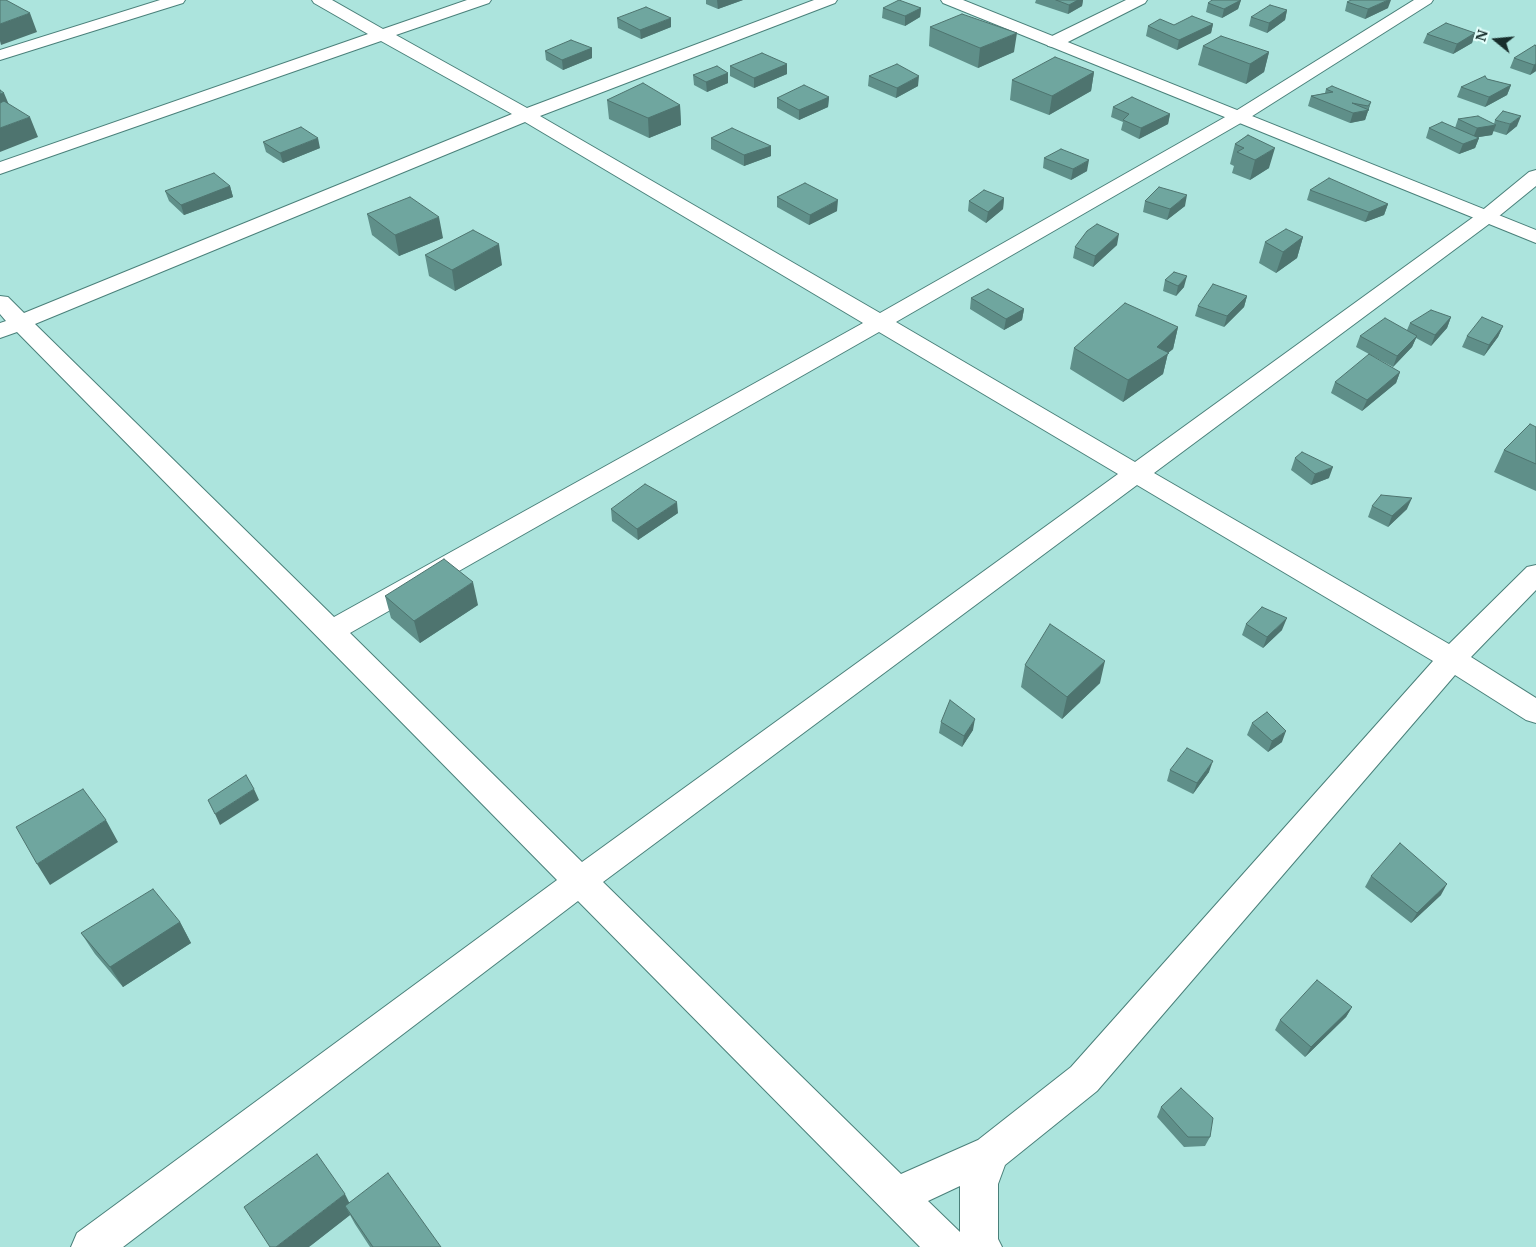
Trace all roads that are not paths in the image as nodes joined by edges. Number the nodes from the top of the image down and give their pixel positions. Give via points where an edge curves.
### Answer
1 (177, 0) edge
2 (320, 0) edge
3 (483, 0) edge
4 (829, 0) edge
5 (949, 0) edge
6 (1139, 0) edge
7 (1425, 0) edge
8 (382, 34) junction
9 (1054, 42) junction
10 (0, 55) edge
11 (526, 115) junction
12 (1240, 116) junction
13 (0, 168) edge
14 (1536, 176) edge
15 (1486, 217) junction
16 (1536, 237) edge
17 (0, 302) edge
18 (879, 323) junction
19 (10, 327) edge
20 (1136, 475) junction
21 (1536, 574) edge
22 (330, 632) junction
23 (1452, 659) junction
24 (1536, 712) edge
25 (580, 881) junction
26 (990, 1153) junction
27 (896, 1196) junction
28 (91, 1247) edge
29 (947, 1247) edge
30 (982, 1247) edge

1 - 10 street
2 - 8 street
3 - 8 street
4 - 11 street
5 - 9 street
6 - 9 street
7 - 12 street
8 - 11 street
8 - 13 street
9 - 12 street
11 - 18 street
11 - 19 street
12 - 15 street
12 - 18 street
14 - 15 street
15 - 16 street
15 - 20 street
17 - 19 street
18 - 20 street
18 - 22 street
19 - 22 street
20 - 23 street
20 - 25 street
21 - 23 street
22 - 25 street
23 - 24 street
23 - 26 street via 1084,1079
25 - 27 street
25 - 28 street
26 - 27 street
26 - 30 street via 979,1184 978,1239
27 - 29 street

